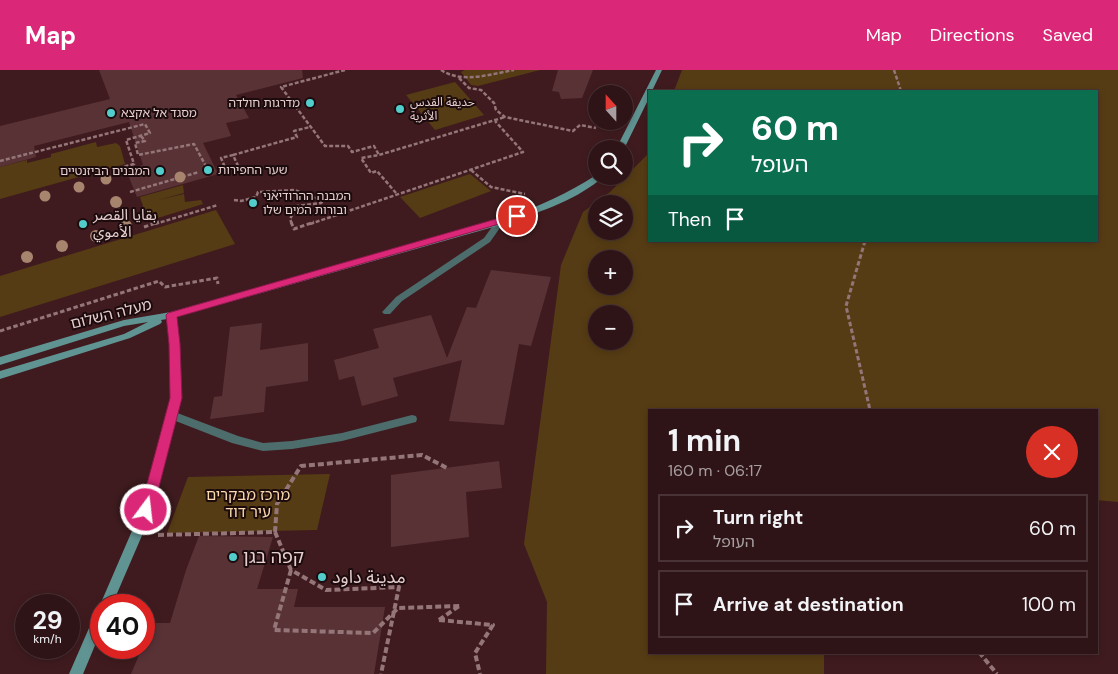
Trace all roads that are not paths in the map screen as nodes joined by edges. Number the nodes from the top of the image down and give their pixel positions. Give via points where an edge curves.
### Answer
1 (659, 70) edge
2 (649, 90) edge
3 (648, 92) edge
4 (624, 140) edge
5 (588, 185) edge
6 (500, 222) junction
7 (388, 312) dead end
8 (171, 315) junction
9 (0, 361) edge
10 (0, 375) edge
11 (172, 415) junction
12 (412, 419) dead end
13 (111, 594) edge
14 (90, 642) edge
15 (76, 674) edge

1 - 2 street
3 - 4 street
5 - 6 street via 551,204
6 - 7 lane via 487,240 398,299
6 - 8 street
8 - 9 street, מעלה השלום via 124,323
8 - 10 street, מעלה השלום via 127,336
8 - 11 street via 176,374
11 - 12 lane via 263,447 342,437
11 - 13 street via 146,510
14 - 15 street

